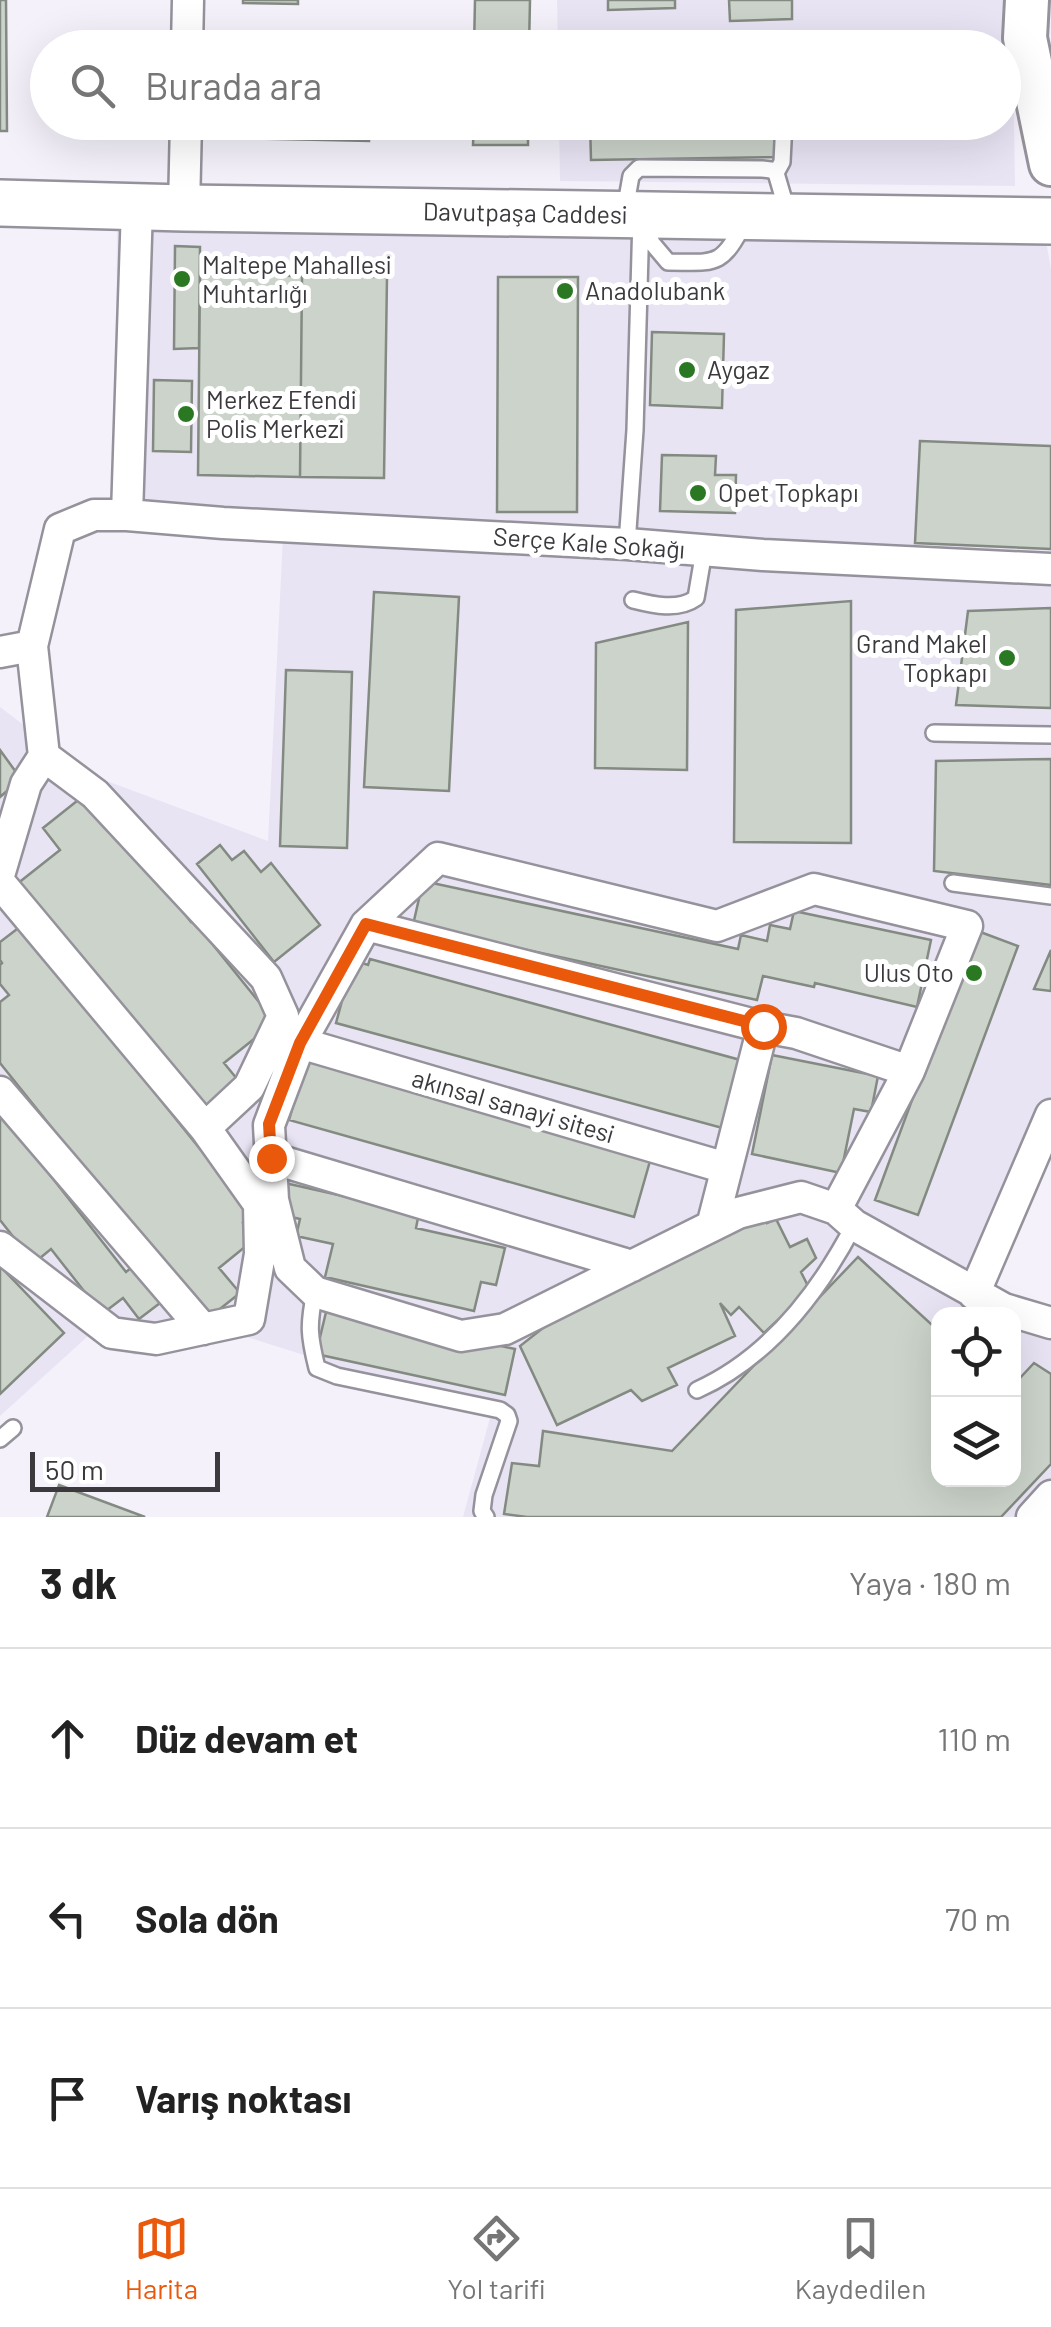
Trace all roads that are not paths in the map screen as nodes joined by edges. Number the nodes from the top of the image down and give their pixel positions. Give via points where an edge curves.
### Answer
1 (188, 0) edge
2 (1027, 0) edge
3 (187, 30) edge
4 (186, 140) edge
5 (783, 140) edge
6 (1051, 164) edge
7 (776, 173) junction
8 (0, 203) edge
9 (137, 207) junction
10 (184, 208) junction
11 (632, 214) junction
12 (768, 216) junction
13 (1051, 220) edge
14 (127, 514) junction
15 (627, 544) junction
16 (704, 551) junction
17 (1051, 569) edge
18 (633, 600) dead end
19 (32, 646) junction
20 (0, 652) edge
21 (934, 733) dead end
22 (1051, 735) edge
23 (44, 756) junction
24 (1, 868) edge
25 (953, 883) dead end
26 (1051, 896) edge
27 (366, 924) junction
28 (763, 1026) junction
29 (300, 1043) junction
30 (908, 1071) junction
31 (0, 1092) edge
32 (1051, 1115) edge
33 (206, 1128) junction
34 (271, 1158) junction
35 (726, 1168) junction
36 (268, 1210) junction
37 (845, 1217) junction
38 (712, 1226) junction
39 (0, 1248) edge
40 (632, 1266) junction
41 (315, 1292) junction
42 (974, 1294) junction
43 (1051, 1323) edge
44 (203, 1329) junction
45 (697, 1390) dead end
46 (1051, 1496) edge
47 (486, 1517) edge
48 (1032, 1517) edge

1 - 3 street
2 - 6 main road via 1025,38
4 - 10 street
5 - 7 lane
7 - 11 lane via 639,168 631,176
7 - 12 lane
8 - 9 main road, Davutpaşa Caddesi
9 - 10 main road, Davutpaşa Caddesi
9 - 14 street
10 - 11 main road, Davutpaşa Caddesi
11 - 12 main road, Davutpaşa Caddesi
11 - 15 lane via 635,430
12 - 13 main road, Davutpaşa Caddesi
14 - 15 street, Serçe Kale Sokağı
14 - 19 street, Serçe Kale Sokağı via 94,516 60,529
15 - 16 street, Serçe Kale Sokağı
16 - 17 street, Serçe Kale Sokağı
16 - 18 lane via 696,598 689,604
19 - 20 street
19 - 23 street, Serçe Kale Sokağı
21 - 22 lane
23 - 24 street via 26,784
23 - 33 street via 95,794 266,978 283,1016 248,1087
24 - 33 street
25 - 26 lane
27 - 28 street
27 - 29 street
27 - 30 street via 438,858 717,926 814,889 967,926
28 - 30 street
28 - 35 street
29 - 34 street via 269,1124
29 - 35 street, akınsal sanayi sitesi
30 - 37 street
31 - 44 street
32 - 42 street
33 - 36 street
34 - 36 street
34 - 40 street
35 - 38 street
36 - 41 street via 290,1268
36 - 44 street via 248,1319
37 - 38 street via 801,1198
37 - 42 street
37 - 45 lane via 834,1263 780,1332
38 - 40 street
39 - 44 street via 112,1332 156,1339
40 - 41 street via 505,1329 461,1336
41 - 47 lane via 309,1335 317,1368 507,1415 484,1495
42 - 43 street
46 - 48 street

